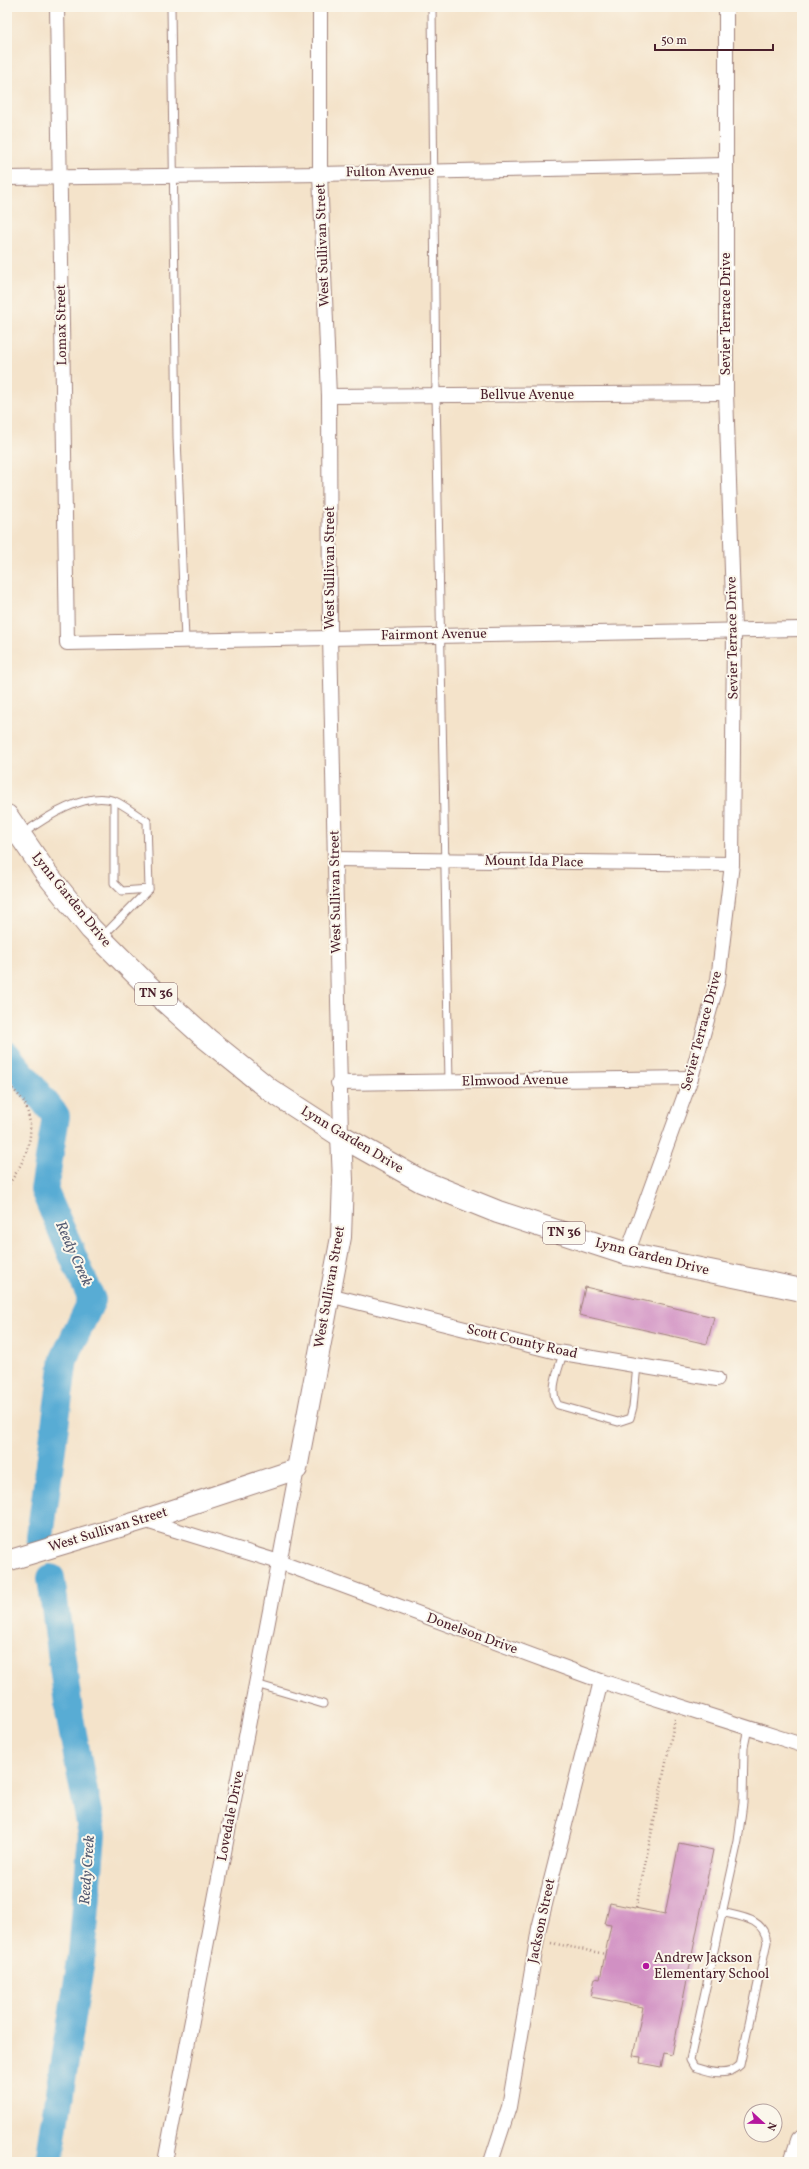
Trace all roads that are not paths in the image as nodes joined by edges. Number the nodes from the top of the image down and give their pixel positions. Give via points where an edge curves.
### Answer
1 (57, 7) edge
2 (171, 7) edge
3 (320, 7) edge
4 (432, 7) edge
5 (726, 7) edge
6 (726, 165) junction
7 (434, 171) junction
8 (320, 174) junction
9 (60, 176) junction
10 (173, 176) junction
11 (7, 178) edge
12 (726, 393) junction
13 (436, 395) junction
14 (329, 396) junction
15 (802, 629) edge
16 (734, 630) junction
17 (441, 635) junction
18 (330, 636) junction
19 (185, 640) junction
20 (67, 643) joint
21 (114, 801) junction
22 (7, 816) edge
23 (20, 835) junction
24 (336, 859) junction
25 (446, 861) junction
26 (732, 864) junction
27 (149, 889) junction
28 (101, 938) junction
29 (691, 1078) junction
30 (449, 1082) junction
31 (338, 1083) junction
32 (340, 1136) junction
33 (627, 1254) junction
34 (802, 1290) edge
35 (329, 1295) junction
36 (563, 1353) junction
37 (637, 1365) junction
38 (718, 1379) dead end
39 (297, 1469) junction
40 (144, 1520) junction
41 (7, 1561) edge
42 (279, 1562) junction
43 (601, 1682) junction
44 (256, 1684) junction
45 (323, 1704) dead end
46 (748, 1728) junction
47 (802, 1745) edge
48 (721, 1912) junction
49 (164, 2162) edge
50 (491, 2162) edge

1 - 9 street, Lomax Street
2 - 10 lane
3 - 8 street, West Sullivan Street
4 - 7 lane
5 - 6 street, Sevier Terrace Drive
6 - 7 street, Fulton Avenue
6 - 12 street, Sevier Terrace Drive
7 - 8 street, Fulton Avenue
7 - 13 lane
8 - 10 street, Fulton Avenue
8 - 14 street, West Sullivan Street
9 - 10 street, Fulton Avenue
9 - 11 street, Fulton Avenue
9 - 20 street, Lomax Street
10 - 19 lane via 177,430
12 - 13 street, Bellvue Avenue
12 - 16 street, Sevier Terrace Drive
13 - 14 street, Bellvue Avenue
13 - 17 lane
14 - 18 street, West Sullivan Street
15 - 16 street, Fairmont Avenue
16 - 17 street, Fairmont Avenue
16 - 26 street, Sevier Terrace Drive
17 - 18 street, Fairmont Avenue
17 - 25 lane
18 - 19 street, Fairmont Avenue
18 - 24 street, West Sullivan Street
19 - 20 street, Fairmont Avenue
21 - 23 lane via 92,798 46,817
21 - 27 lane via 147,821
21 - 27 lane via 114,883 122,891
22 - 23 main road, Lynn Garden Drive / TN 36
23 - 28 main road, Lynn Garden Drive / TN 36 via 46,873
24 - 25 street, Mount Ida Place
24 - 31 street, West Sullivan Street
25 - 26 street, Mount Ida Place
25 - 30 lane
26 - 29 street, Sevier Terrace Drive via 718,980
27 - 28 lane
28 - 32 main road, Lynn Garden Drive / TN 36 via 148,986 208,1040 270,1090
29 - 30 street, Elmwood Avenue
29 - 33 street, Sevier Terrace Drive
30 - 31 street, Elmwood Avenue
31 - 32 street, West Sullivan Street
32 - 33 main road, Lynn Garden Drive / TN 36 via 421,1181 498,1212
32 - 35 street, West Sullivan Street via 343,1180 341,1237
33 - 34 main road, Lynn Garden Drive / TN 36
35 - 36 street, Scott County Road
35 - 39 street, West Sullivan Street
36 - 37 street, Scott County Road
36 - 37 lane via 554,1391 554,1399 558,1405 618,1422 630,1418
37 - 38 street, Scott County Road
39 - 40 street, West Sullivan Street
39 - 42 street, Lovedale Drive
40 - 41 street, West Sullivan Street
40 - 42 street, Donelson Drive
42 - 43 street, Donelson Drive
42 - 44 street, Lovedale Drive
43 - 46 street, Donelson Drive
43 - 50 street, Jackson Street via 537,1941 509,2107
44 - 45 lane
44 - 49 street, Lovedale Drive
46 - 47 street, Donelson Drive
46 - 48 lane via 744,1747 743,1803 738,1841
48 - 48 lane via 755,1921 762,1927 767,1942 740,2065 734,2071 724,2074 694,2067 690,2060

